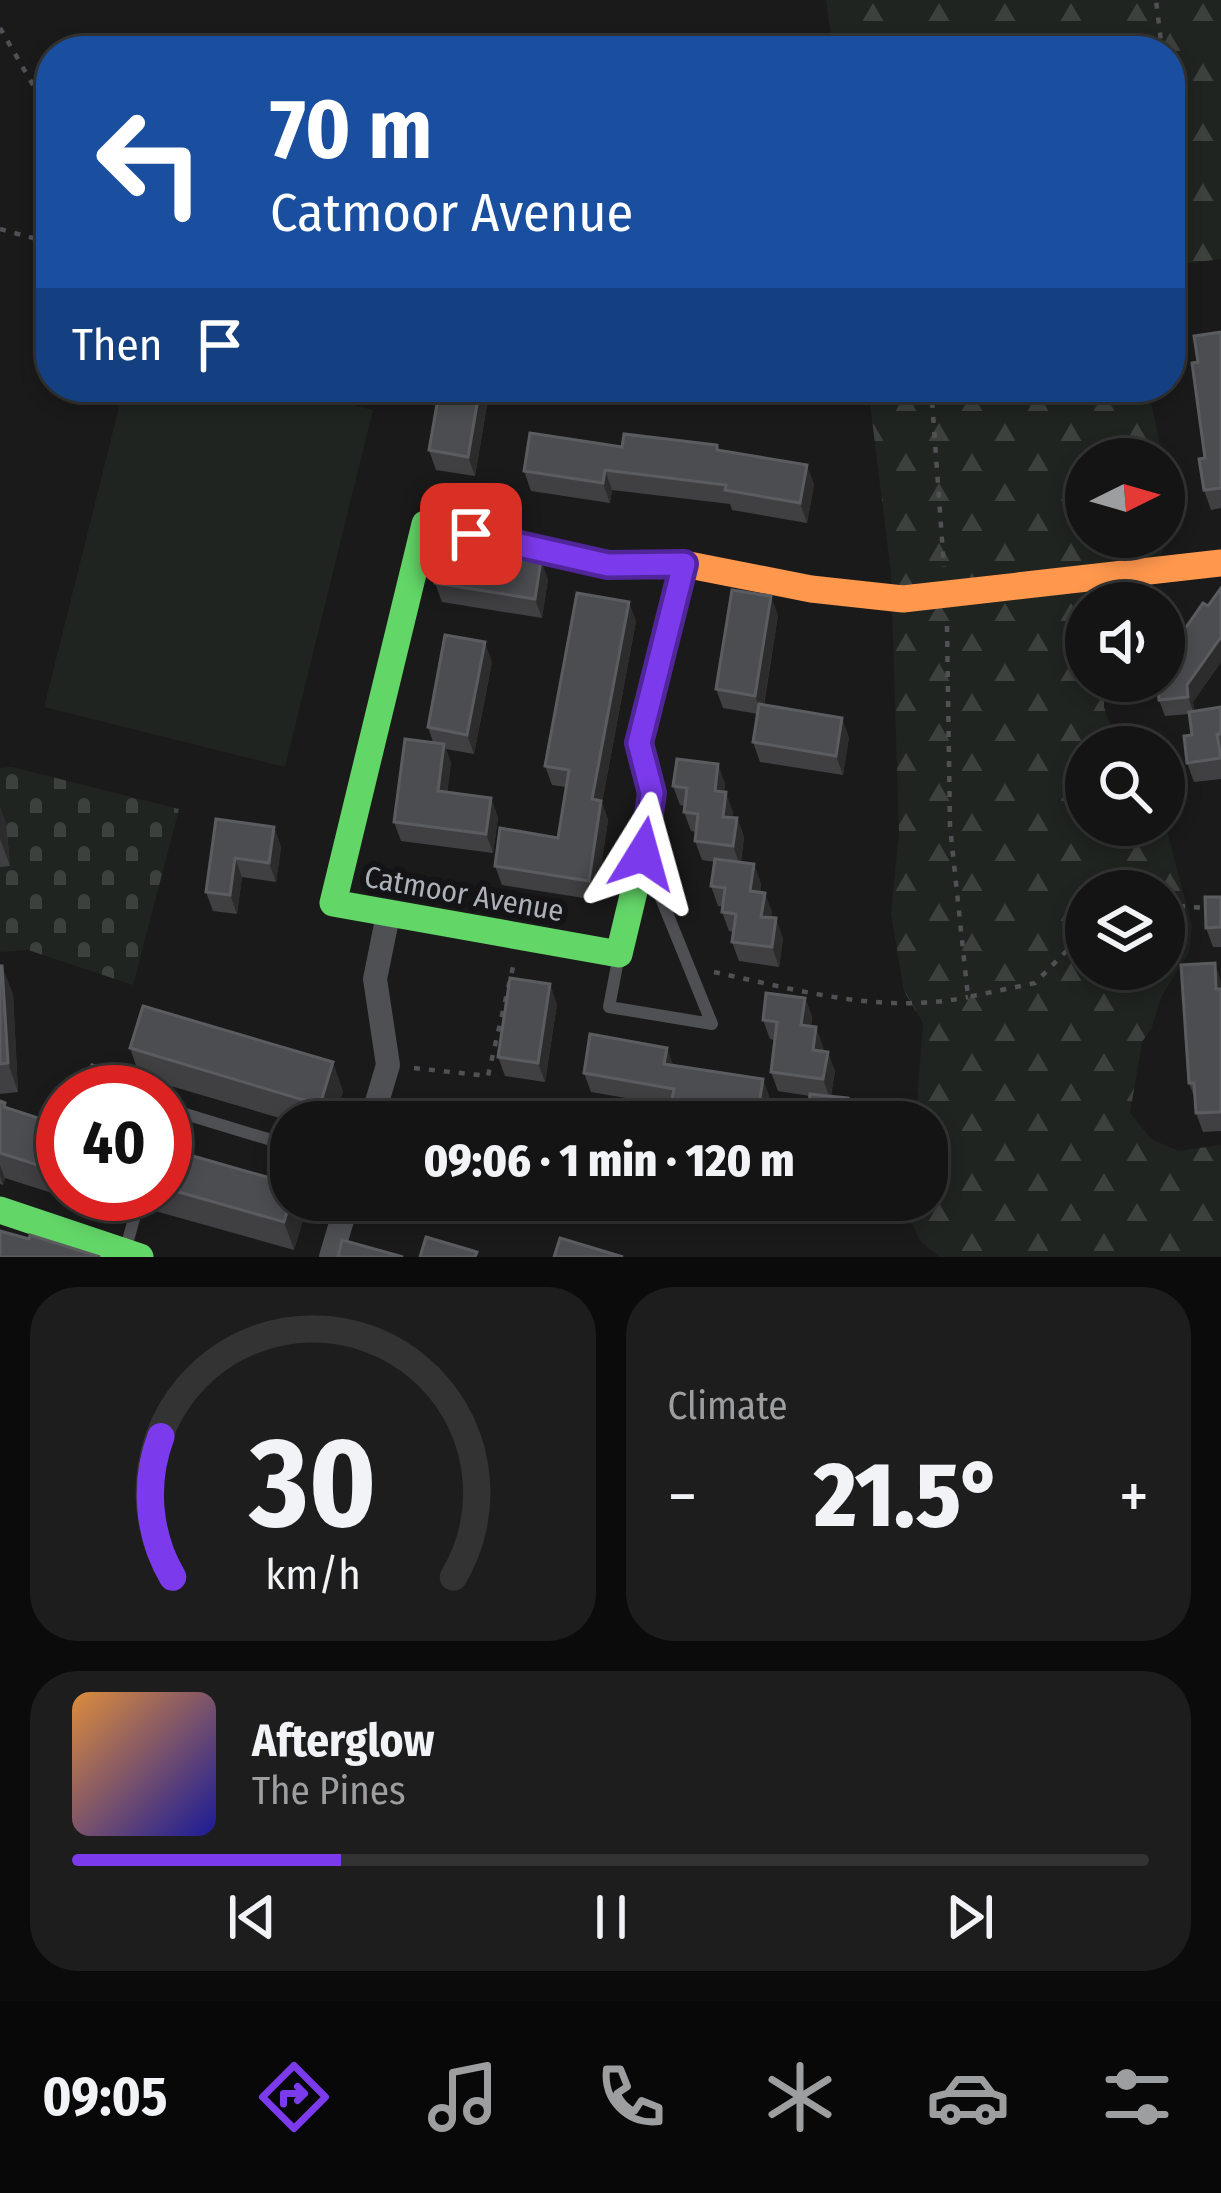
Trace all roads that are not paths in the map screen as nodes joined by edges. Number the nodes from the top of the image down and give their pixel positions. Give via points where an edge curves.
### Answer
1 (1221, 563) edge
2 (684, 564) junction
3 (643, 854) junction
4 (388, 915) junction
5 (619, 954) junction
6 (377, 1101) edge
7 (192, 1115) edge
8 (270, 1139) edge
9 (0, 1210) edge
10 (137, 1221) edge
11 (342, 1221) edge
12 (132, 1255) edge
13 (331, 1257) edge

1 - 2 street, Catmoor Avenue via 903,599
2 - 3 street via 639,743 652,793
2 - 4 street, Catmoor Avenue via 608,565 425,524 333,903
3 - 5 street
3 - 5 lane via 712,1024 609,1006
4 - 5 street, Catmoor Avenue
4 - 6 street via 375,979 388,1065
7 - 8 lane
9 - 12 street
10 - 12 lane
11 - 13 street

